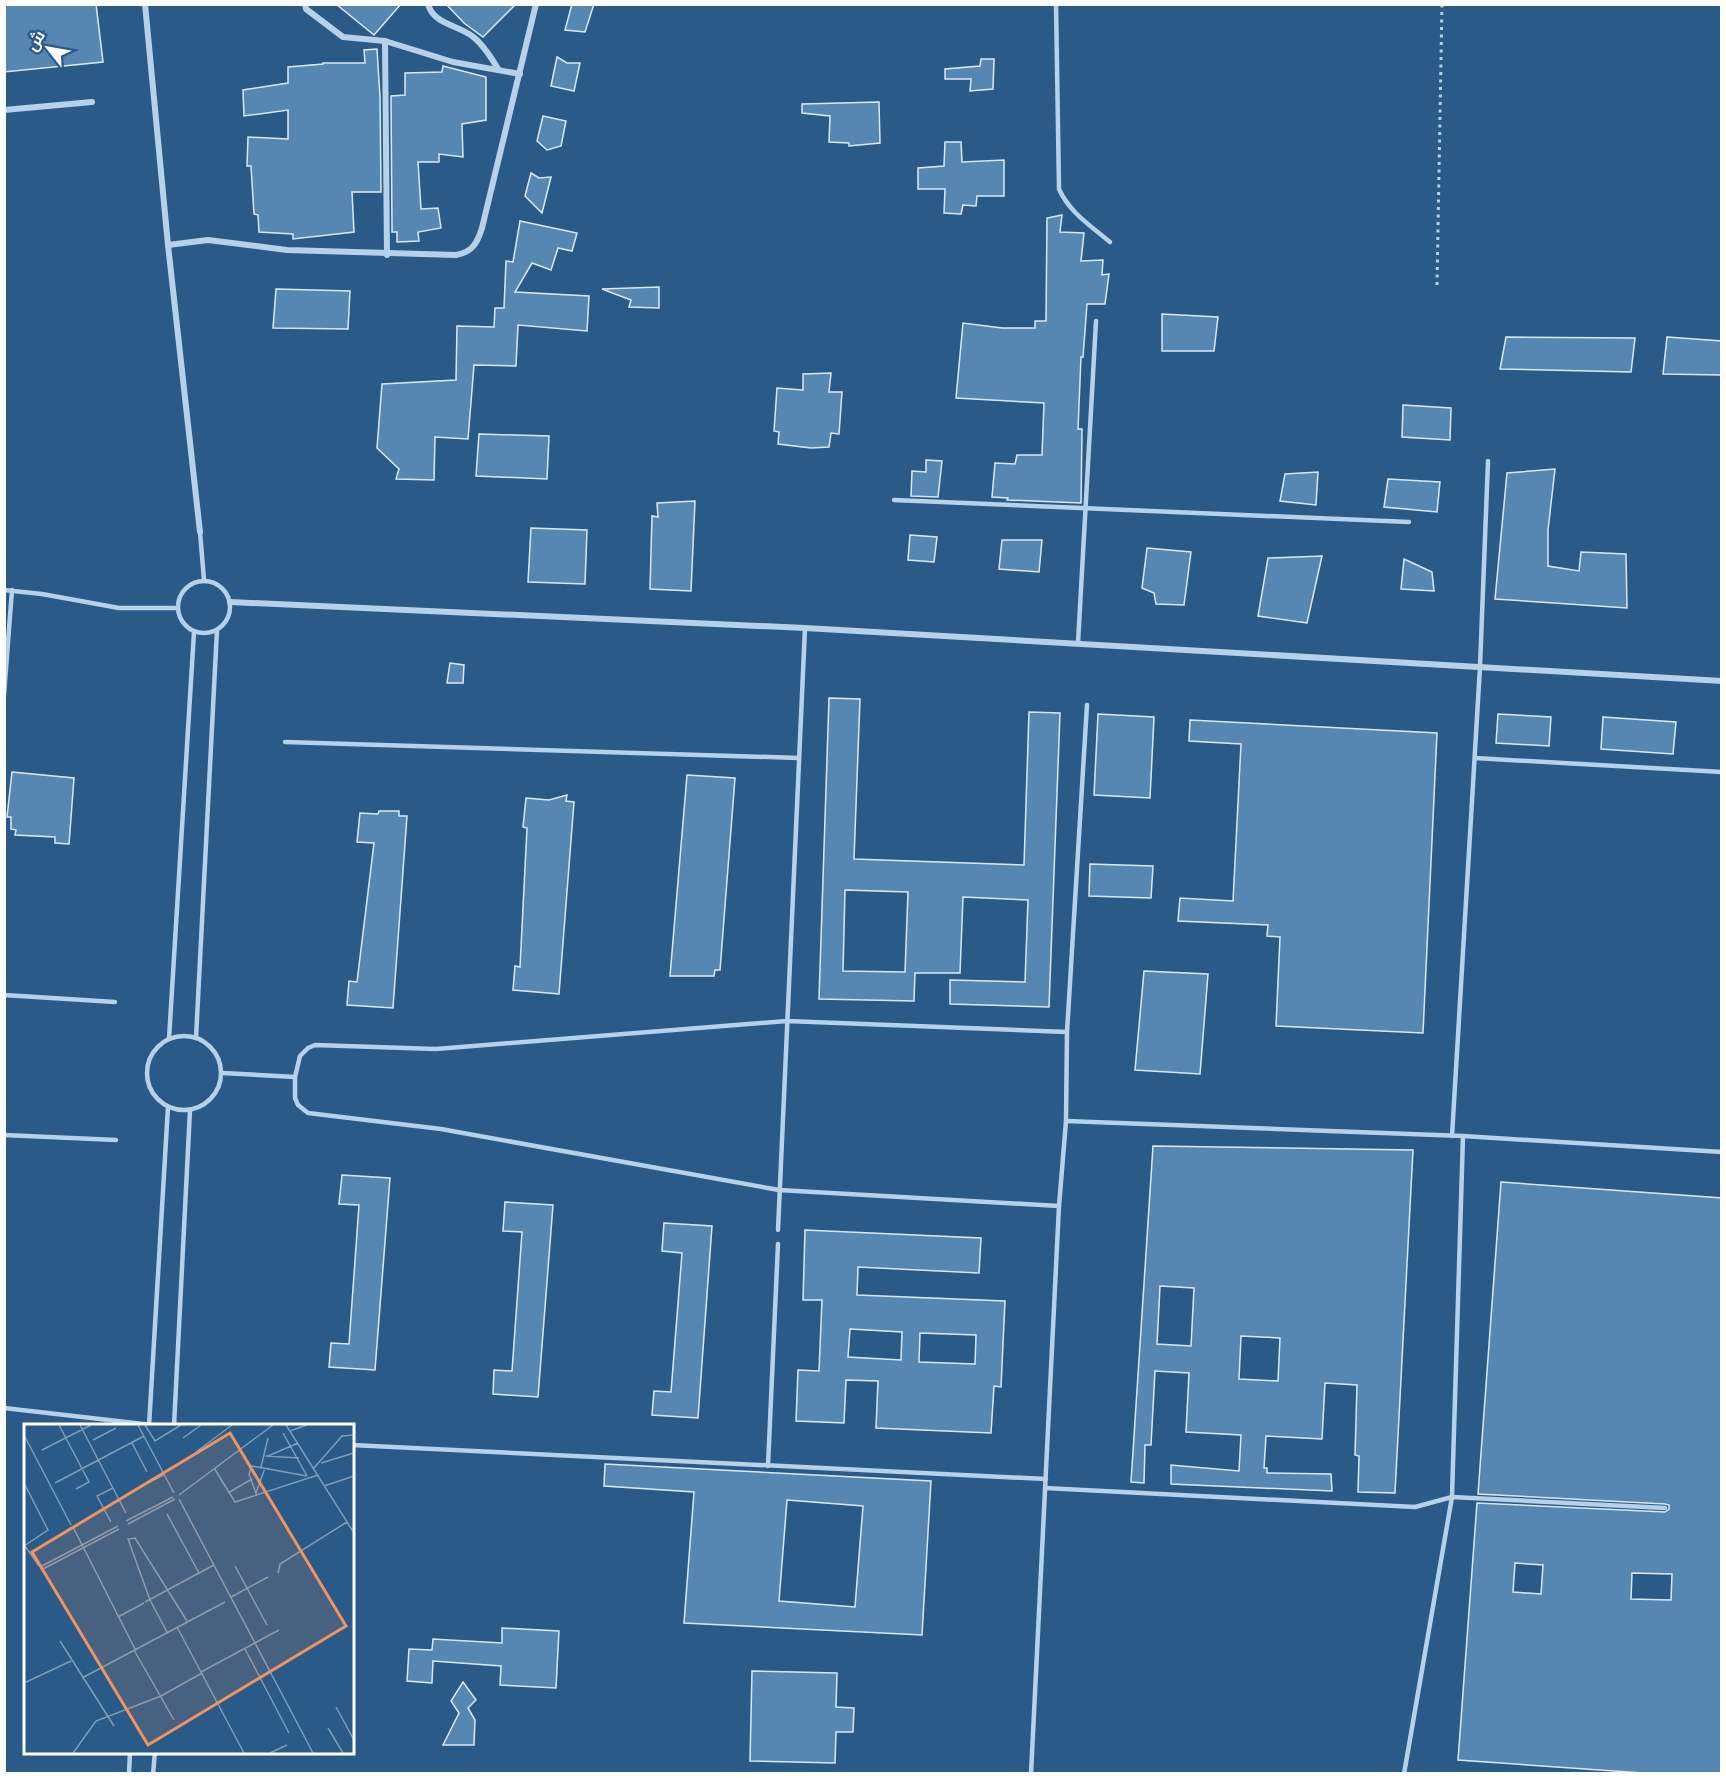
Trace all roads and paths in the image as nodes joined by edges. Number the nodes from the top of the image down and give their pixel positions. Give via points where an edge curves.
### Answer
1 (145, 4) edge
2 (305, 4) edge
3 (428, 4) edge
4 (536, 4) edge
5 (1056, 4) edge
6 (1442, 4) edge
7 (385, 41) junction
8 (498, 69) junction
9 (520, 74) junction
10 (92, 102) dead end
11 (4, 110) edge
12 (1110, 242) dead end
13 (168, 244) junction
14 (387, 255) junction
15 (1437, 285) dead end
16 (1096, 321) dead end
17 (1488, 461) dead end
18 (894, 500) dead end
19 (1086, 508) junction
20 (1409, 522) dead end
21 (200, 532) joint
22 (204, 580) junction
23 (4, 590) edge
24 (12, 590) junction
25 (230, 602) junction
26 (177, 608) junction
27 (805, 628) junction
28 (217, 630) junction
29 (194, 632) junction
30 (1078, 643) junction
31 (1480, 667) junction
32 (1722, 681) edge
33 (4, 695) edge
34 (1087, 705) dead end
35 (285, 742) dead end
36 (799, 758) junction
37 (1474, 758) junction
38 (1722, 772) edge
39 (4, 994) edge
40 (115, 1002) dead end
41 (787, 1021) junction
42 (1067, 1032) junction
43 (196, 1038) junction
44 (169, 1039) junction
45 (222, 1073) junction
46 (295, 1077) junction
47 (168, 1107) junction
48 (190, 1110) junction
49 (1066, 1121) junction
50 (4, 1135) edge
51 (1452, 1136) junction
52 (1463, 1136) junction
53 (116, 1140) dead end
54 (1722, 1152) edge
55 (779, 1190) junction
56 (1059, 1206) junction
57 (778, 1230) dead end
58 (778, 1244) dead end
59 (4, 1408) edge
60 (140, 1424) edge
61 (149, 1424) edge
62 (174, 1424) edge
63 (354, 1445) edge
64 (768, 1466) junction
65 (1046, 1479) junction
66 (1045, 1488) junction
67 (1452, 1497) junction
68 (1665, 1508) dead end
69 (130, 1754) edge
70 (154, 1754) edge
71 (129, 1773) edge
72 (153, 1773) edge
73 (1031, 1773) edge
74 (1404, 1773) edge

1 - 13 street
2 - 7 street via 306,9 343,37
3 - 8 street via 429,12 436,18 481,44
4 - 9 street
5 - 12 lane via 1059,189 1073,211
6 - 15 path
7 - 8 street via 453,62
7 - 14 street
8 - 9 street
9 - 14 street via 482,228 473,248 456,255
10 - 11 street
13 - 14 street via 208,240 287,250
13 - 21 street
16 - 19 lane
17 - 31 lane
18 - 19 lane
19 - 20 lane
19 - 30 lane
21 - 22 lane
22 - 25 lane via 221,586
22 - 26 lane via 182,592
23 - 24 lane
24 - 26 lane via 119,608
24 - 33 lane
25 - 27 street
25 - 28 lane via 227,620
26 - 29 lane via 186,627
27 - 30 street
27 - 36 lane
28 - 29 lane
28 - 43 lane
29 - 44 lane
30 - 31 street
31 - 32 street
31 - 37 lane
34 - 42 lane
35 - 36 lane
36 - 41 lane
37 - 38 lane
37 - 51 lane
39 - 40 lane
41 - 42 lane
41 - 46 lane via 436,1049 315,1045 300,1056
41 - 55 lane
42 - 49 lane
43 - 44 lane
43 - 45 lane via 212,1048
44 - 47 lane via 154,1051 147,1068 153,1095
45 - 46 lane
45 - 48 lane via 213,1097
46 - 55 lane via 295,1098 308,1113 441,1128
47 - 48 lane
47 - 61 lane
48 - 62 lane
49 - 51 lane
49 - 56 lane
50 - 53 lane
51 - 52 lane
52 - 54 lane
52 - 67 lane
55 - 56 lane
55 - 57 lane
56 - 65 lane
58 - 64 lane
59 - 60 lane
63 - 64 lane
64 - 65 lane
65 - 66 lane
66 - 67 lane via 1415,1507
66 - 73 lane
67 - 68 lane
67 - 74 lane
69 - 71 lane
70 - 72 lane

